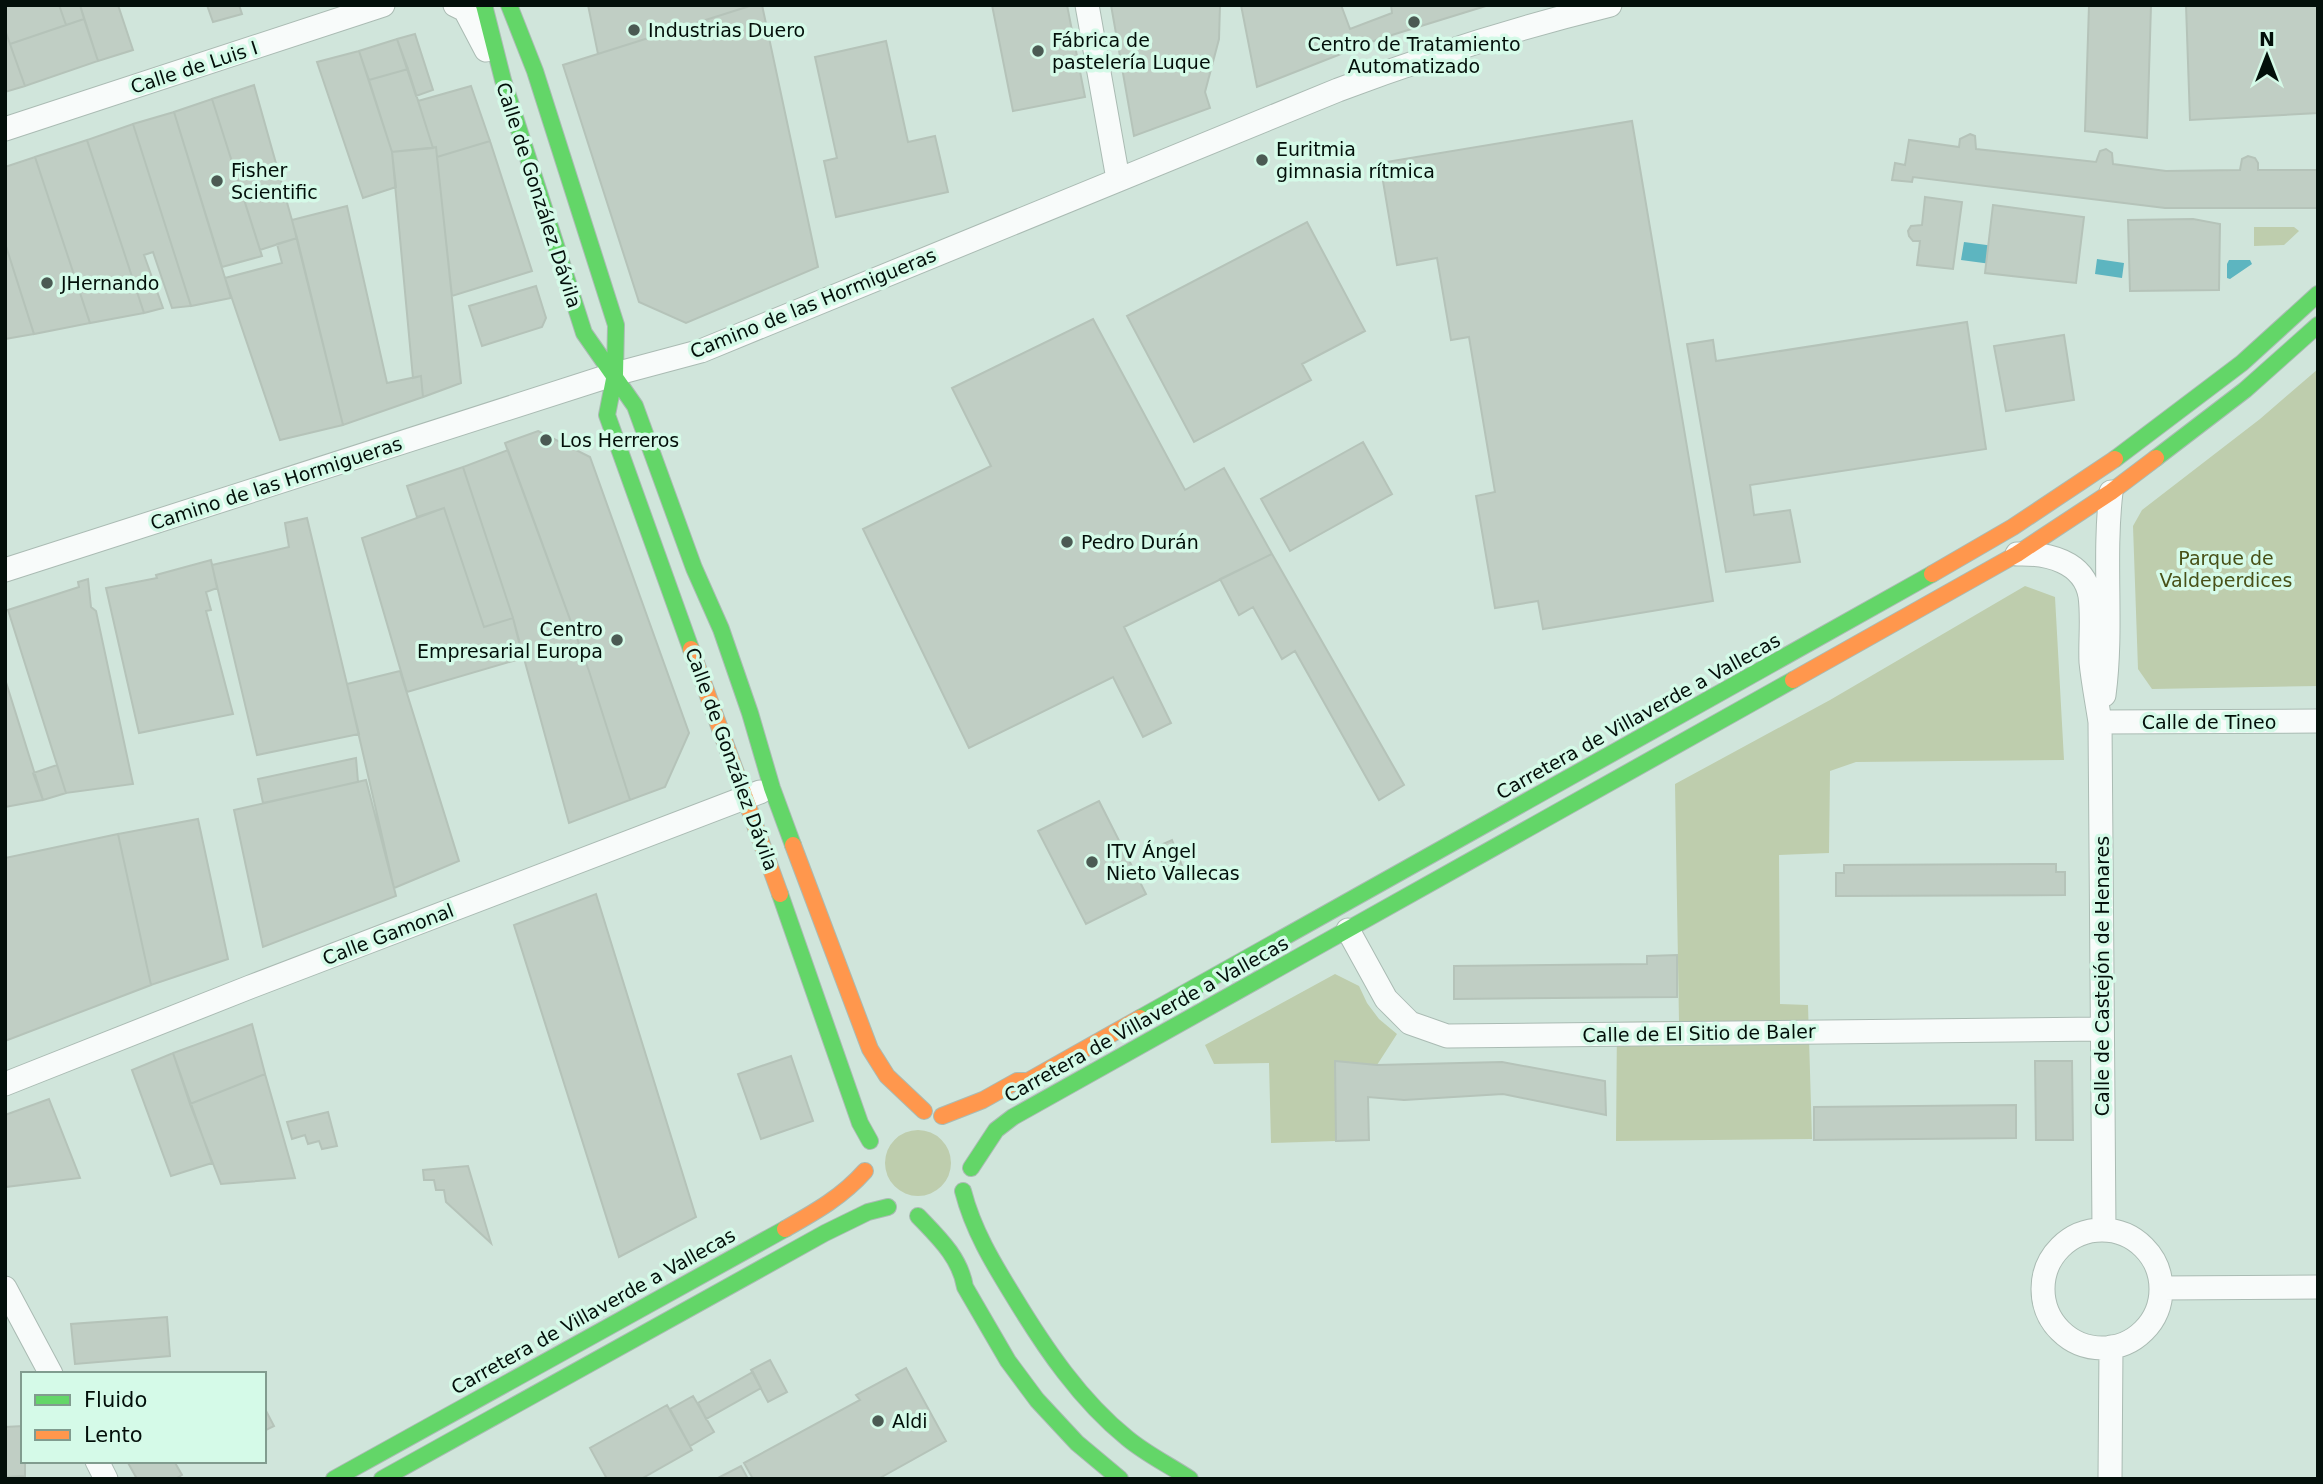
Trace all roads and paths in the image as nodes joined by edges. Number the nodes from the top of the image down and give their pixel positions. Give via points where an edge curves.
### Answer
1 (383, 5) edge
2 (509, 5) edge
3 (523, 5) edge
4 (1087, 5) edge
5 (1610, 5) edge
6 (467, 6) edge
7 (535, 71) junction
8 (503, 80) joint
9 (5, 130) edge
10 (1118, 179) junction
11 (2318, 294) edge
12 (2318, 325) edge
13 (615, 374) junction
14 (2110, 492) junction
15 (2017, 554) junction
16 (5, 570) edge
17 (2318, 721) edge
18 (2100, 722) junction
19 (772, 788) junction
20 (745, 798) junction
21 (1348, 930) junction
22 (2102, 1029) junction
23 (5, 1084) edge
24 (924, 1111) junction
25 (900, 1114) dead end
26 (968, 1145) dead end
27 (971, 1168) junction
28 (869, 1183) junction
29 (964, 1191) junction
30 (952, 1205) dead end
31 (888, 1207) junction
32 (936, 1213) dead end
33 (918, 1216) junction
34 (2104, 1230) junction
35 (2318, 1287) edge
36 (5, 1288) edge
37 (2161, 1289) junction
38 (2111, 1347) junction
39 (50, 1372) edge
40 (98, 1463) edge
41 (106, 1479) edge
42 (334, 1479) edge
43 (382, 1479) edge
44 (1120, 1479) edge
45 (1190, 1479) edge
46 (2110, 1479) edge

1 - 9 street, Calle de Luis I
2 - 7 main road, Calle de González Dávila
3 - 7 street, Calle de González Dávila
4 - 10 street
5 - 10 street, Camino de las Hormigueras via 1535,23 1391,70
6 - 8 street
7 - 13 main road, Calle de González Dávila via 616,325
8 - 13 main road, Calle de González Dávila via 583,333
10 - 13 street, Camino de las Hormigueras via 701,351
11 - 24 main road, Carretera de Villaverde a Vallecas via 2242,362 2137,444 1988,543 1028,1081 1017,1081 949,1120
12 - 14 main road, Carretera de Villaverde a Vallecas via 2245,390
13 - 16 street, Camino de las Hormigueras
13 - 19 main road, Calle de González Dávila via 635,406 721,629
13 - 20 main road, Calle de González Dávila via 607,415
14 - 15 main road, Carretera de Villaverde a Vallecas
14 - 18 street, Calle de Castejón de Henares via 2108,662
15 - 18 street, Calle de Castejón de Henares via 2063,560 2087,586
15 - 21 main road, Carretera de Villaverde a Vallecas
17 - 18 street, Calle de Tineo
18 - 22 street, Calle de Castejón de Henares
19 - 20 street, Calle Gamonal
19 - 24 main road, Calle de González Dávila via 874,1058 895,1086
20 - 23 street, Calle Gamonal
20 - 28 main road, Calle de González Dávila via 860,1123 874,1134 866,1155
21 - 22 street, Calle de El Sitio de Baler via 1386,999 1410,1023 1447,1036
21 - 27 main road, Carretera de Villaverde a Vallecas via 1013,1116 996,1130
22 - 34 street, Calle de Castejón de Henares
24 - 25 main road
26 - 27 main road
27 - 29 main road
28 - 31 main road
28 - 42 main road, Carretera de Villaverde a Vallecas via 849,1189
29 - 30 main road
29 - 45 main road via 968,1211 992,1260 1057,1362 1127,1438
31 - 33 main road
31 - 43 main road via 825,1233
32 - 33 main road
33 - 44 main road via 965,1277 965,1287 1015,1373 1061,1426
34 - 37 street via 2121,1233 2150,1255
34 - 38 street via 2084,1233 2053,1256 2043,1293 2047,1312 2073,1341
35 - 37 street
36 - 39 street
37 - 38 street via 2155,1313 2141,1333
38 - 46 street
40 - 41 street

